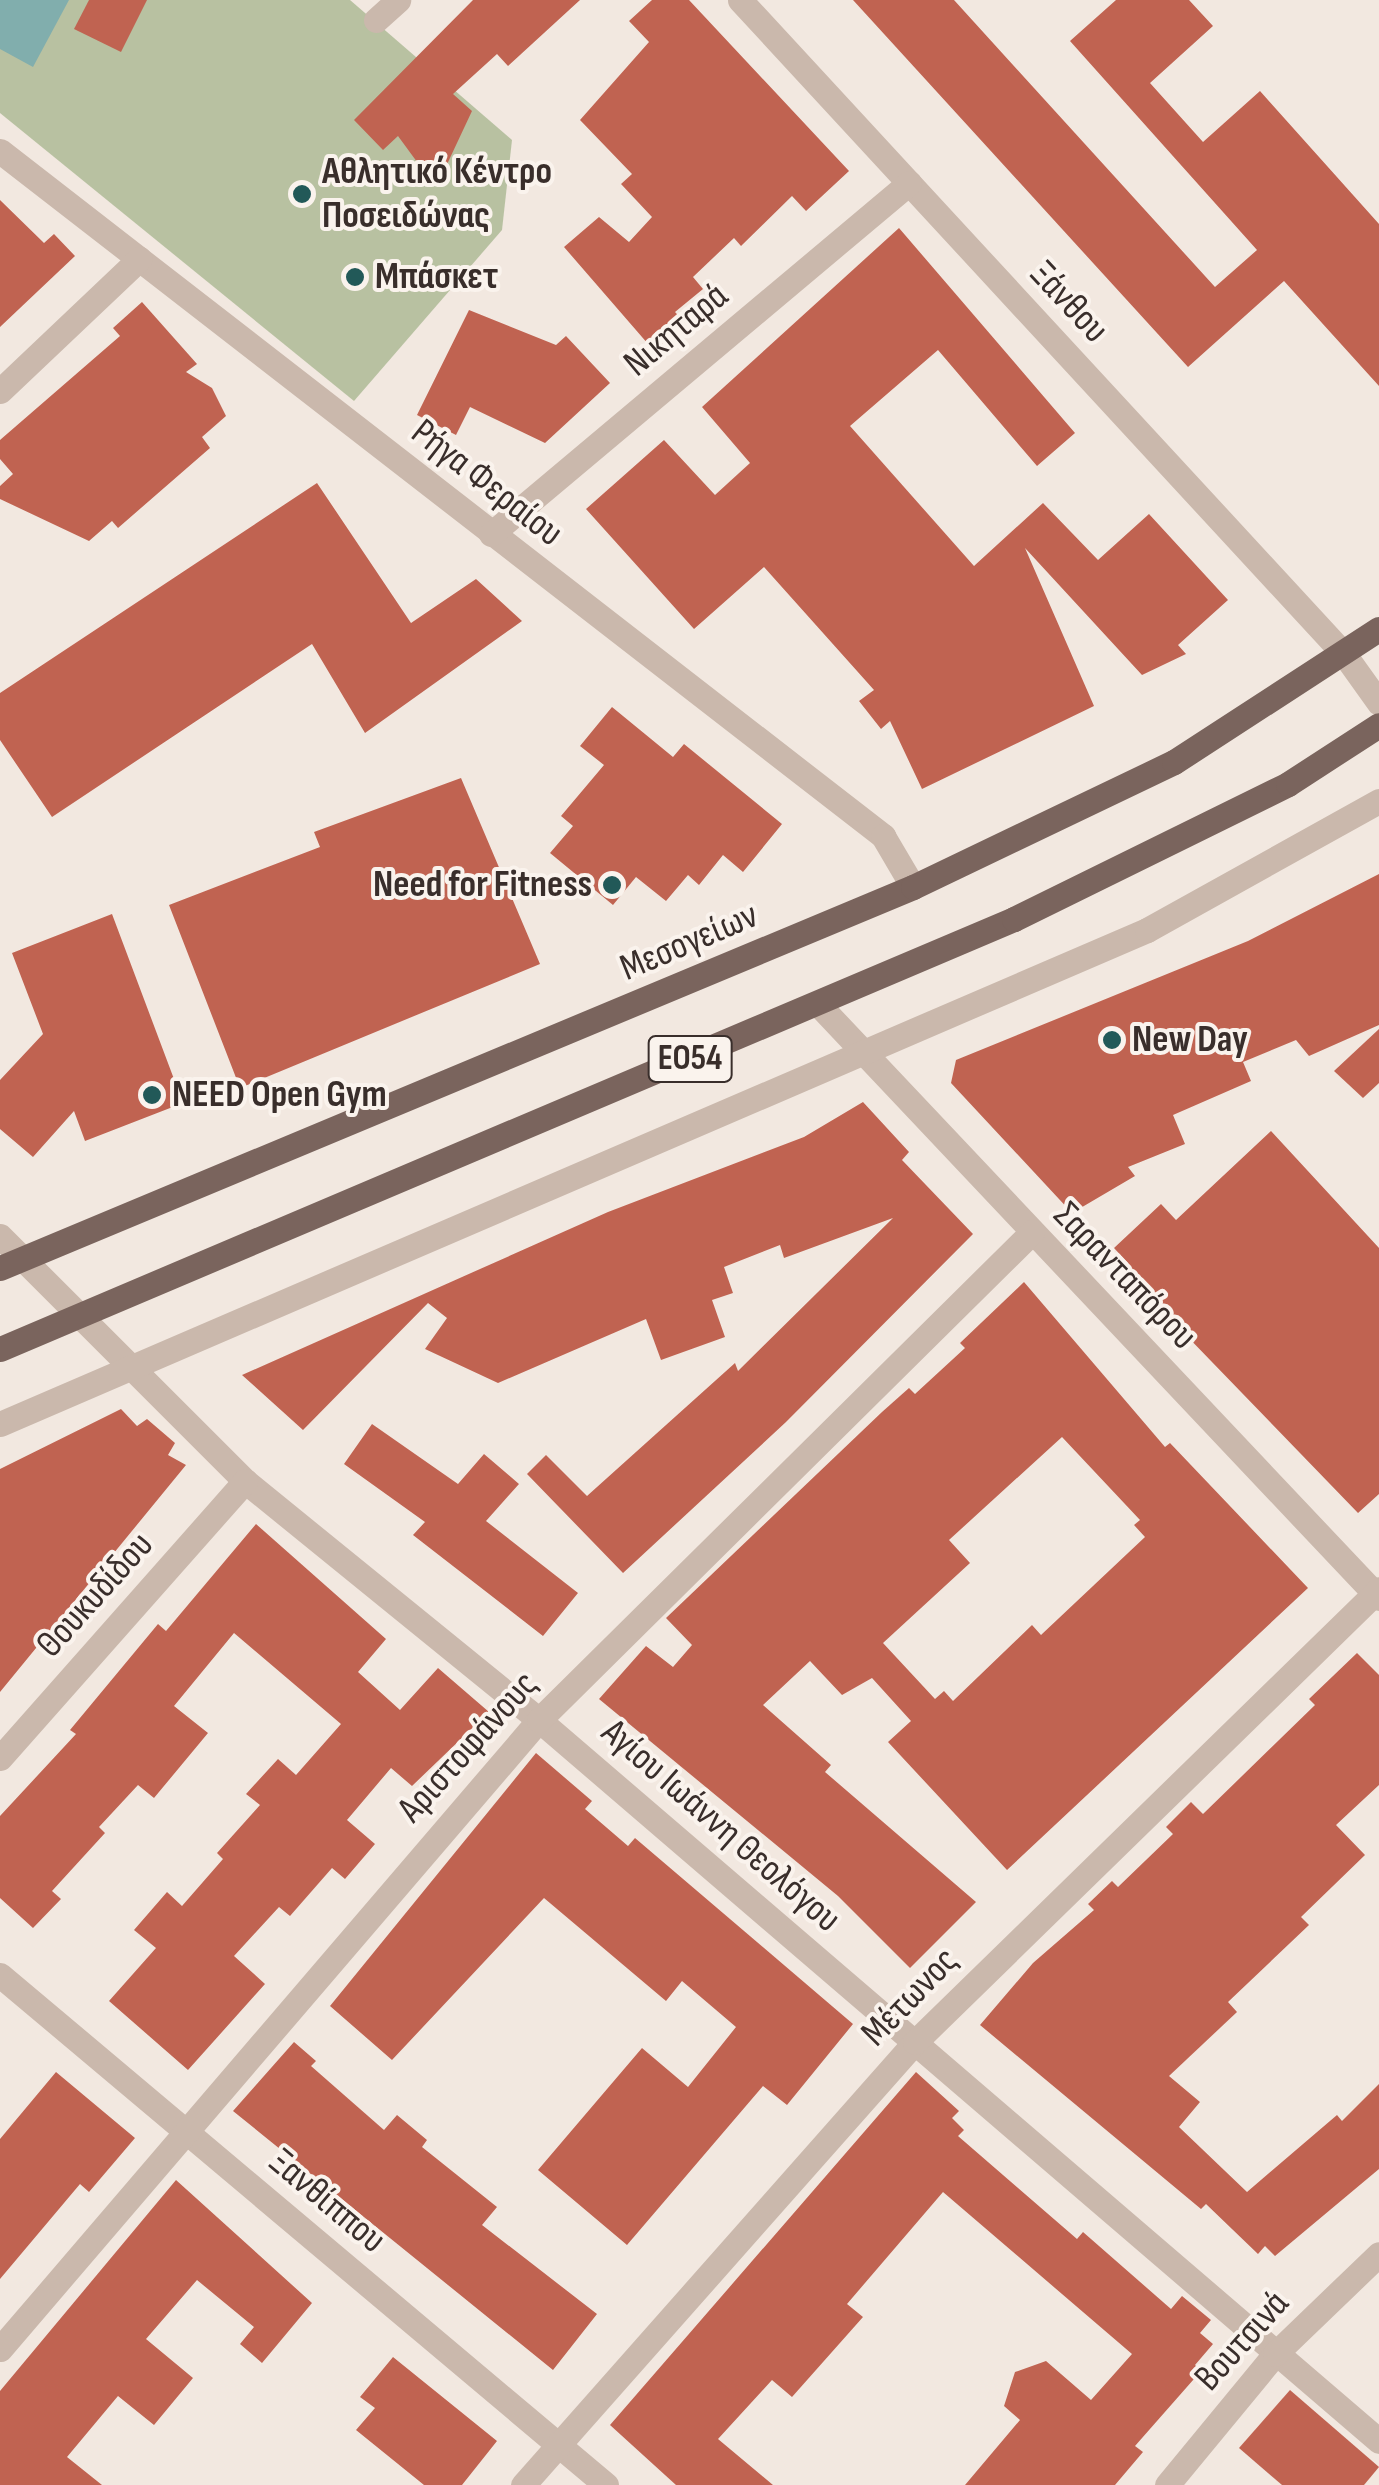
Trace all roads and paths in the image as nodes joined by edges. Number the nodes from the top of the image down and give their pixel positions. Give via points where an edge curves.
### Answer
1 (398, 0) edge
2 (740, 0) edge
3 (376, 20) dead end
4 (0, 151) edge
5 (909, 183) junction
6 (139, 259) junction
7 (0, 391) edge
8 (491, 534) junction
9 (1379, 628) edge
10 (1344, 654) junction
11 (1379, 703) edge
12 (1379, 726) edge
13 (1379, 801) edge
14 (913, 886) junction
15 (818, 1004) junction
16 (864, 1055) junction
17 (1032, 1232) junction
18 (0, 1236) edge
19 (25, 1257) junction
20 (0, 1268) edge
21 (83, 1315) junction
22 (0, 1349) edge
23 (134, 1368) junction
24 (0, 1424) edge
25 (246, 1482) junction
26 (1378, 1593) edge
27 (539, 1720) junction
28 (0, 1758) edge
29 (0, 1975) edge
30 (914, 2042) junction
31 (185, 2130) junction
32 (1379, 2254) edge
33 (0, 2349) edge
34 (1275, 2354) junction
35 (1379, 2441) edge
36 (558, 2444) junction
37 (523, 2485) edge
38 (606, 2485) edge
39 (1167, 2485) edge

1 - 3 street
2 - 5 street, Ξάνθου
4 - 6 street, Ρήγα Φεραίου
5 - 8 street, Νικηταρά
5 - 10 street, Ξάνθου
6 - 7 street
6 - 8 street, Ρήγα Φεραίου
8 - 14 street, Ρήγα Φεραίου via 883,836
9 - 10 main road, Μεσογείων / ΕΟ54
10 - 11 street, Ξάνθου
10 - 14 main road, Μεσογείων / ΕΟ54 via 1174,762
12 - 15 main road, ΕΟ54 via 1288,784 1182,838
13 - 16 street via 1146,930
14 - 19 main road, Μεσογείων / ΕΟ54
15 - 16 street, Σαρανταπόρου
15 - 21 main road, ΕΟ54
16 - 17 street, Σαρανταπόρου
16 - 23 street
17 - 26 street, Σαρανταπόρου
17 - 27 street, Αριστοφάνους
18 - 19 street, Αγίου Ιωάννη Θεολόγου
19 - 20 main road, Μεσογείων / ΕΟ54
19 - 21 street, Αγίου Ιωάννη Θεολόγου
21 - 22 main road, ΕΟ54
21 - 23 street, Αγίου Ιωάννη Θεολόγου
23 - 24 street
23 - 25 street, Αγίου Ιωάννη Θεολόγου
25 - 27 street, Αγίου Ιωάννη Θεολόγου
25 - 28 street, Θουκυδίδου
26 - 30 street, Μέτωνος
27 - 30 street, Αγίου Ιωάννη Θεολόγου
27 - 31 street, Αριστοφάνους
29 - 31 street, Ξανθίππου
30 - 34 street, Αγίου Ιωάννη Θεολόγου
30 - 36 street, Μέτωνος
31 - 33 street, Αριστοφάνους
31 - 36 street, Ξανθίππου
32 - 34 street, Βουτσινά
34 - 35 street, Αγίου Ιωάννη Θεολόγου
34 - 39 street, Βουτσινά
36 - 37 street, Μέτωνος
36 - 38 street, Ξανθίππου

